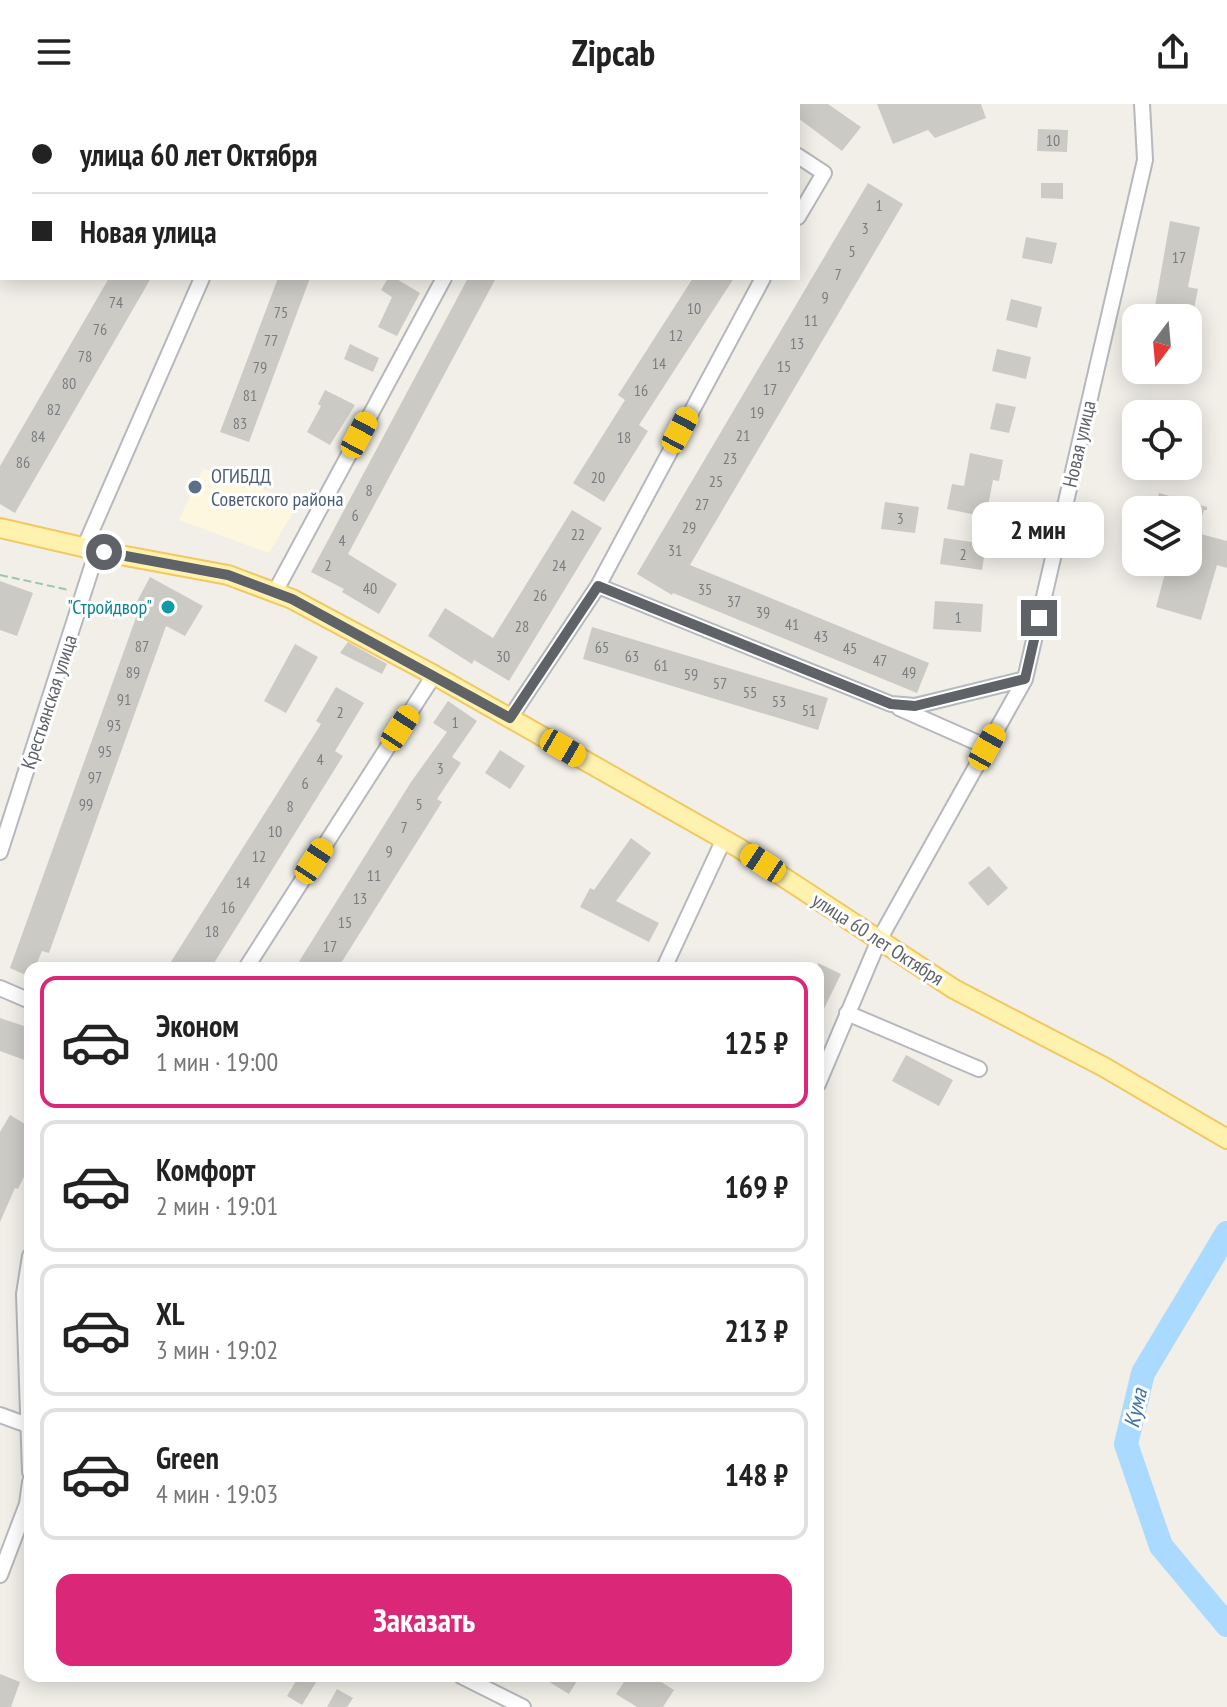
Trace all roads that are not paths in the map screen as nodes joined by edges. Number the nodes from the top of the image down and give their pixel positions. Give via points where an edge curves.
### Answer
1 (1142, 104) edge
2 (800, 157) edge
3 (800, 214) edge
4 (201, 280) edge
5 (443, 280) edge
6 (762, 280) edge
7 (0, 528) edge
8 (91, 549) junction
9 (598, 586) junction
10 (275, 592) junction
11 (434, 675) junction
12 (1025, 679) junction
13 (891, 704) junction
14 (510, 718) junction
15 (987, 747) junction
16 (724, 839) junction
17 (0, 852) edge
18 (879, 940) junction
19 (250, 962) edge
20 (667, 962) edge
21 (0, 988) edge
22 (24, 998) edge
23 (847, 1013) junction
24 (824, 1069) edge
25 (979, 1069) dead end
26 (1227, 1139) edge
27 (0, 1415) edge
28 (24, 1424) edge
29 (24, 1512) edge
30 (0, 1575) edge
31 (473, 1682) edge
32 (523, 1707) edge

1 - 12 street, Новая улица via 1145,160
2 - 3 street via 824,173
4 - 8 street, Крестьянская улица
5 - 10 street
6 - 9 street
7 - 8 main road, улица 60 лет Октября
8 - 10 main road, улица 60 лет Октября via 228,575
8 - 17 street, Крестьянская улица via 85,594
9 - 13 street
9 - 14 street
10 - 11 main road, улица 60 лет Октября
11 - 14 main road, улица 60 лет Октября
11 - 19 street
12 - 13 street via 915,706
12 - 15 street, Новая улица
13 - 15 street
14 - 16 main road, улица 60 лет Октября
15 - 18 street, Новая улица
16 - 18 main road, улица 60 лет Октября
16 - 20 street
18 - 23 street, Новая улица
18 - 26 main road, улица 60 лет Октября via 954,989
21 - 22 street
23 - 24 street, Новая улица
23 - 25 street
27 - 28 street
29 - 30 street
31 - 32 street

